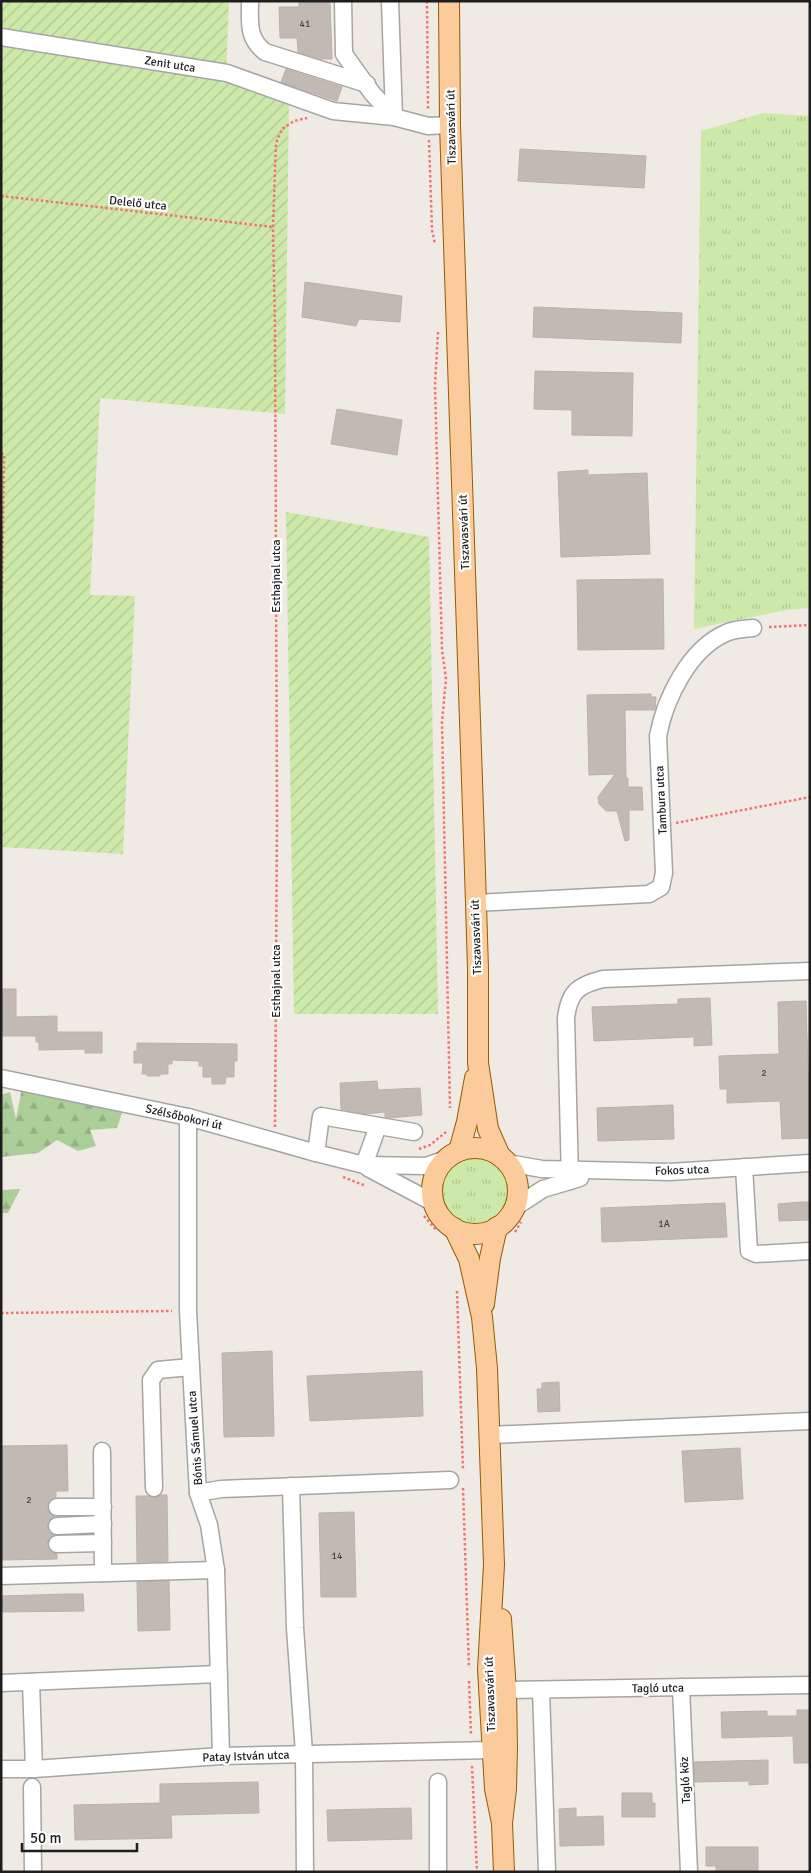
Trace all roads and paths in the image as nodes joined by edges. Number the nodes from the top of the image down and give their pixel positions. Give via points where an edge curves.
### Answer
1 (250, 1) edge
2 (343, 1) edge
3 (390, 1) edge
4 (427, 1) edge
5 (449, 1) edge
6 (1, 37) edge
7 (367, 84) junction
8 (333, 111) junction
9 (394, 117) junction
10 (450, 125) junction
11 (428, 126) junction
12 (1, 196) edge
13 (273, 227) junction
14 (436, 245) dead end
15 (438, 326) dead end
16 (1, 454) edge
17 (2, 594) edge
18 (810, 626) edge
19 (752, 628) joint
20 (810, 796) edge
21 (663, 826) junction
22 (476, 903) junction
23 (810, 971) edge
24 (478, 1063) junction
25 (1, 1078) edge
26 (450, 1109) dead end
27 (188, 1117) junction
28 (378, 1126) junction
29 (450, 1128) dead end
30 (414, 1132) dead end
31 (275, 1141) junction
32 (316, 1154) junction
33 (452, 1155) junction
34 (504, 1160) junction
35 (810, 1163) edge
36 (364, 1165) junction
37 (409, 1167) junction
38 (744, 1167) junction
39 (564, 1173) junction
40 (427, 1208) junction
41 (514, 1208) junction
42 (497, 1227) junction
43 (448, 1232) junction
44 (810, 1251) edge
45 (457, 1288) dead end
46 (188, 1311) junction
47 (1, 1313) edge
48 (482, 1317) junction
49 (190, 1367) junction
50 (810, 1422) edge
51 (490, 1435) junction
52 (102, 1451) dead end
53 (459, 1479) junction
54 (291, 1486) junction
55 (154, 1488) dead end
56 (198, 1493) junction
57 (103, 1506) junction
58 (57, 1507) dead end
59 (103, 1524) junction
60 (57, 1526) dead end
61 (103, 1543) junction
62 (57, 1544) dead end
63 (494, 1566) junction
64 (216, 1570) junction
65 (103, 1573) junction
66 (1, 1576) edge
67 (469, 1668) dead end
68 (219, 1674) junction
69 (469, 1678) dead end
70 (31, 1682) junction
71 (1, 1683) edge
72 (810, 1685) edge
73 (681, 1687) junction
74 (506, 1690) junction
75 (541, 1690) junction
76 (472, 1750) junction
77 (492, 1750) junction
78 (304, 1753) junction
79 (221, 1756) junction
80 (1, 1769) edge
81 (34, 1769) junction
82 (438, 1782) dead end
83 (32, 1787) dead end
84 (502, 1823) junction
85 (33, 1872) edge
86 (305, 1872) edge
87 (438, 1872) edge
88 (477, 1872) edge
89 (504, 1872) edge
90 (547, 1872) edge
91 (689, 1872) edge

1 - 7 street via 250,31 256,45 265,52
2 - 7 street via 344,54
3 - 9 street
4 - 11 path
5 - 10 main road, Tiszavasvári út
6 - 8 street, Zenit utca via 228,73
7 - 9 street
8 - 9 street
8 - 13 path, Esthajnal utca via 294,121 282,129 276,143
9 - 11 street
10 - 11 street
10 - 22 main road, Tiszavasvári út
11 - 14 path via 432,230
12 - 13 path, Delelő utca
13 - 31 path, Esthajnal utca via 278,817
15 - 26 path via 436,385 442,649 446,680 442,722
16 - 17 path via 4,454
18 - 19 path
19 - 21 street, Tambura utca via 727,632 715,639 685,670 667,701 658,736
20 - 21 path
21 - 22 street, Tambura utca via 662,887 649,894
22 - 24 main road, Tiszavasvári út
23 - 39 street via 603,979 589,982 576,990 568,1003 566,1018
24 - 33 main road via 466,1122
24 - 34 main road via 488,1129
25 - 27 street, Szélsőbokori út
27 - 31 street, Szélsőbokori út
27 - 46 street, Bónis Sámuel utca
28 - 30 street
28 - 32 street via 321,1116
28 - 36 street
29 - 37 path via 430,1145 413,1152
31 - 32 street, Szélsőbokori út
32 - 36 street, Szélsőbokori út
33 - 34 main road via 476,1148 493,1152
33 - 37 street via 426,1166
33 - 40 main road via 440,1166
34 - 39 street via 521,1167
34 - 41 main road via 517,1185
35 - 38 street, Fokos utca
36 - 37 street
36 - 40 street
38 - 39 street, Fokos utca via 670,1172
38 - 44 street via 749,1251 756,1254
39 - 41 street
40 - 43 path
40 - 43 main road via 438,1213
41 - 42 main road
42 - 43 main road via 480,1233
42 - 48 main road
43 - 48 main road via 469,1259
45 - 53 path
46 - 47 path
46 - 49 street, Bónis Sámuel utca
48 - 51 main road, Tiszavasvári út
49 - 55 street via 158,1370 151,1380
49 - 56 street, Bónis Sámuel utca
50 - 51 street
51 - 63 main road, Tiszavasvári út
52 - 57 street
53 - 54 street
53 - 67 path
54 - 56 street
54 - 78 street via 295,1628
56 - 64 street, Bónis Sámuel utca via 209,1525
57 - 58 street
57 - 59 street
59 - 60 street
59 - 61 street
61 - 62 street
61 - 65 street
63 - 74 main road, Tiszavasvári út
63 - 77 main road, Tiszavasvári út via 488,1669
64 - 65 street
64 - 68 street, Bónis Sámuel utca
65 - 66 street
68 - 70 street
68 - 79 street, Bónis Sámuel utca
69 - 76 path
70 - 71 street
70 - 81 street
72 - 73 street, Tagló utca
73 - 75 street, Tagló utca
73 - 91 street, Tagló köz
74 - 75 street, Tagló utca
74 - 84 main road, Tiszavasvári út via 506,1780
75 - 90 street
76 - 77 street, Patay István utca
76 - 78 street, Patay István utca
76 - 88 path
77 - 84 main road, Tiszavasvári út
78 - 79 street, Patay István utca
78 - 86 street
79 - 81 street, Patay István utca
80 - 81 street, Patay István utca
82 - 87 street
83 - 85 street
84 - 89 main road, Tiszavasvári út

